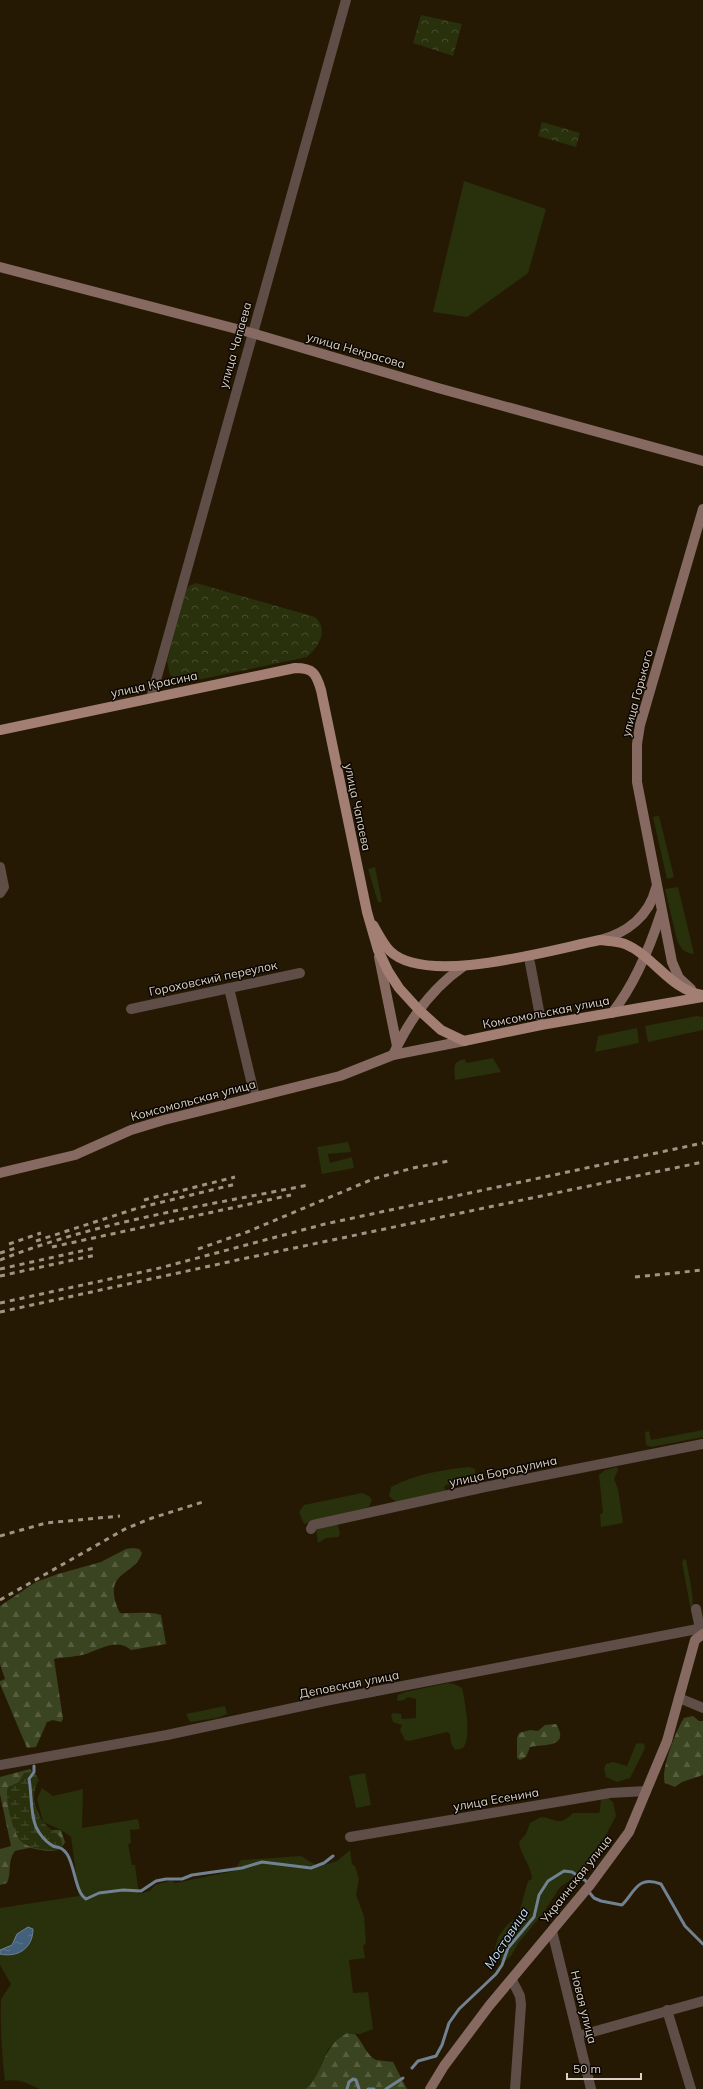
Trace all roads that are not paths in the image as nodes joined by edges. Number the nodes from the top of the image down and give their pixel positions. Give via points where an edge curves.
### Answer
1 (346, 0) edge
2 (0, 267) edge
3 (252, 333) junction
4 (703, 461) edge
5 (703, 509) edge
6 (312, 671) joint
7 (150, 698) junction
8 (0, 730) edge
9 (0, 868) edge
10 (656, 886) junction
11 (0, 893) edge
12 (661, 912) junction
13 (369, 919) junction
14 (600, 940) junction
15 (378, 950) junction
16 (644, 956) junction
17 (530, 963) dead end
18 (464, 966) junction
19 (300, 973) dead end
20 (229, 988) junction
21 (701, 995) edge
22 (131, 1009) dead end
23 (419, 1010) junction
24 (612, 1013) junction
25 (540, 1016) dead end
26 (464, 1041) junction
27 (395, 1051) junction
28 (255, 1097) junction
29 (0, 1173) edge
30 (703, 1444) edge
31 (311, 1529) dead end
32 (699, 1613) edge
33 (702, 1631) edge
34 (679, 1698) junction
35 (703, 1708) edge
36 (0, 1765) edge
37 (646, 1791) junction
38 (350, 1837) dead end
39 (552, 1930) junction
40 (512, 1980) junction
41 (703, 2000) edge
42 (667, 2010) junction
43 (578, 2036) junction
44 (430, 2089) edge
45 (515, 2089) edge
46 (591, 2089) edge
47 (691, 2089) edge

1 - 3 street, улица Чапаева
2 - 3 street, улица Некрасова
3 - 4 street, улица Некрасова via 438,388
3 - 7 street, улица Чапаева
5 - 10 street, улица Горького via 640,725 637,744 637,782
6 - 7 main road, улица Красина via 295,668
6 - 13 main road, улица Чапаева via 321,690
7 - 8 main road, улица Красина
9 - 11 street via 4,887
10 - 12 street, улица Горького
10 - 14 street via 650,905 637,922
12 - 16 street
12 - 21 street, улица Горького via 679,978
13 - 15 main road, улица Чапаева
13 - 18 main road via 390,951 400,957 429,966
14 - 16 main road via 625,944
14 - 18 main road
15 - 23 main road, улица Чапаева via 393,979
15 - 27 street, улица Чапаева
16 - 21 main road via 676,983
16 - 24 street via 629,988
17 - 25 street
18 - 23 street via 439,985
19 - 20 street, Гороховский переулок
20 - 22 street, Гороховский переулок
20 - 28 street
21 - 24 main road, Комсомольская улица
23 - 26 main road, улица Чапаева via 441,1030
23 - 27 street
24 - 26 main road, Комсомольская улица
26 - 27 street, Комсомольская улица
27 - 28 street, Комсомольская улица via 340,1076
28 - 29 street, Комсомольская улица via 131,1130 75,1155
30 - 31 street, улица Бородулина via 486,1487 313,1525
32 - 33 street
33 - 34 street, Украинская улица via 695,1640
33 - 36 street, Деповская улица
34 - 35 street
34 - 37 street, Украинская улица via 667,1741
37 - 38 street, улица Есенина via 610,1793
37 - 39 street, Украинская улица via 629,1832 587,1889
39 - 40 street, Украинская улица
39 - 43 street, Новая улица
40 - 44 street, Украинская улица via 489,2006
40 - 45 street via 520,1996 521,2005
41 - 42 street
42 - 43 street
42 - 47 street
43 - 46 street, Новая улица

